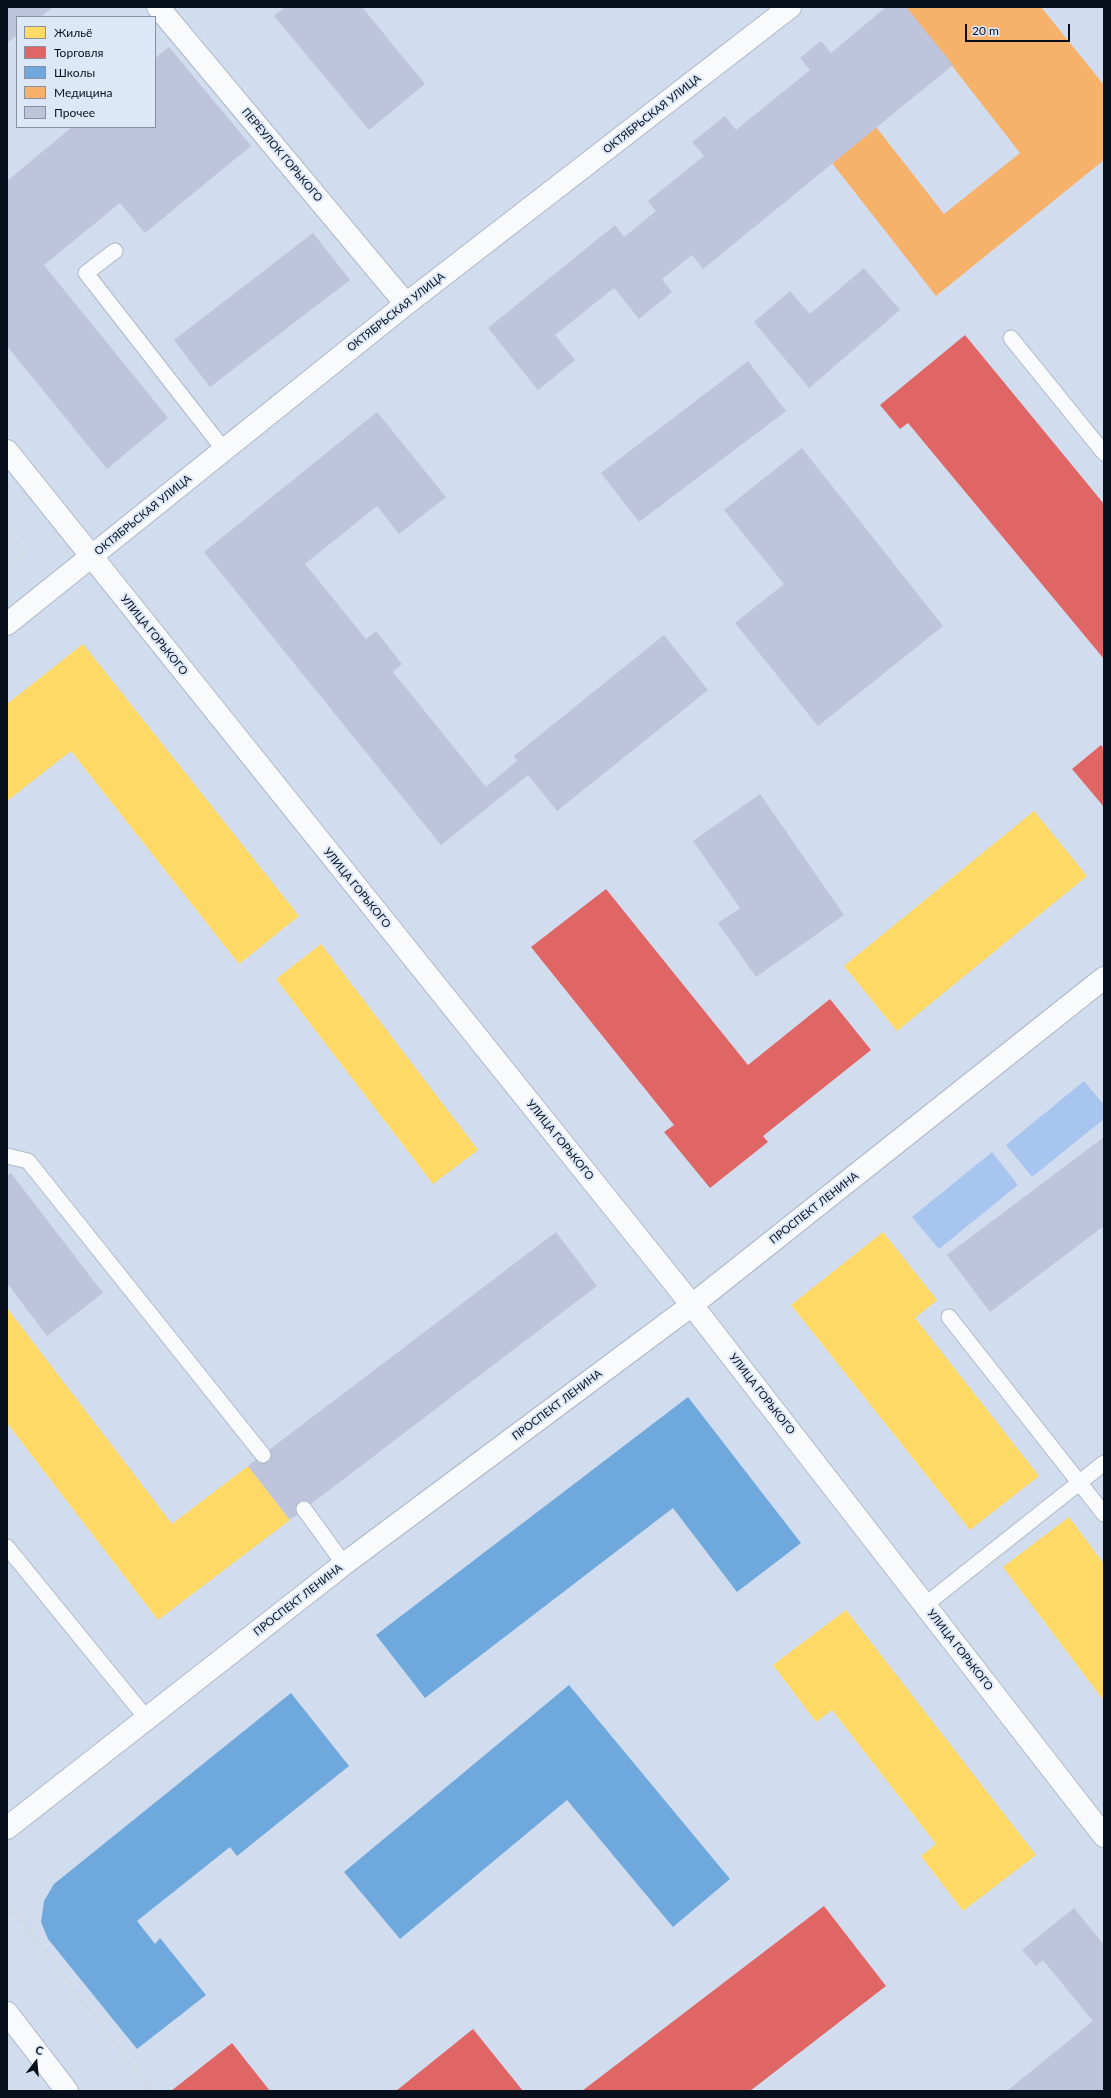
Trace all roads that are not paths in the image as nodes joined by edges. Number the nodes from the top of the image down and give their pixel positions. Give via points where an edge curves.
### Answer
1 (158, 7) edge
2 (790, 7) edge
3 (115, 251) dead end
4 (406, 304) junction
5 (1011, 338) dead end
6 (224, 450) junction
7 (7, 451) edge
8 (1104, 453) edge
9 (90, 557) junction
10 (7, 624) edge
11 (1104, 978) edge
12 (7, 1156) edge
13 (692, 1305) junction
14 (949, 1317) dead end
15 (263, 1455) dead end
16 (1104, 1463) edge
17 (1080, 1482) junction
18 (304, 1509) dead end
19 (1104, 1514) edge
20 (7, 1547) edge
21 (344, 1564) junction
22 (925, 1605) junction
23 (146, 1719) junction
24 (7, 1828) edge
25 (1104, 1836) edge
26 (7, 2013) edge
27 (67, 2091) edge

1 - 4 street, ПЕРЕУЛОК ГОРЬКОГО
2 - 4 street, ОКТЯБРЬСКАЯ УЛИЦА
3 - 6 lane via 86,273
4 - 6 street, ОКТЯБРЬСКАЯ УЛИЦА
5 - 8 lane
6 - 9 street, ОКТЯБРЬСКАЯ УЛИЦА
7 - 9 street, УЛИЦА ГОРЬКОГО
9 - 10 street, ОКТЯБРЬСКАЯ УЛИЦА
9 - 13 street, УЛИЦА ГОРЬКОГО
11 - 13 street, ПРОСПЕКТ ЛЕНИНА
12 - 15 lane via 28,1161
13 - 21 street, ПРОСПЕКТ ЛЕНИНА
13 - 22 street, УЛИЦА ГОРЬКОГО
14 - 17 lane
16 - 17 lane
17 - 19 lane
17 - 22 lane
18 - 21 lane
20 - 23 lane
21 - 23 street, ПРОСПЕКТ ЛЕНИНА
22 - 25 street, УЛИЦА ГОРЬКОГО
23 - 24 street, ПРОСПЕКТ ЛЕНИНА
26 - 27 street

